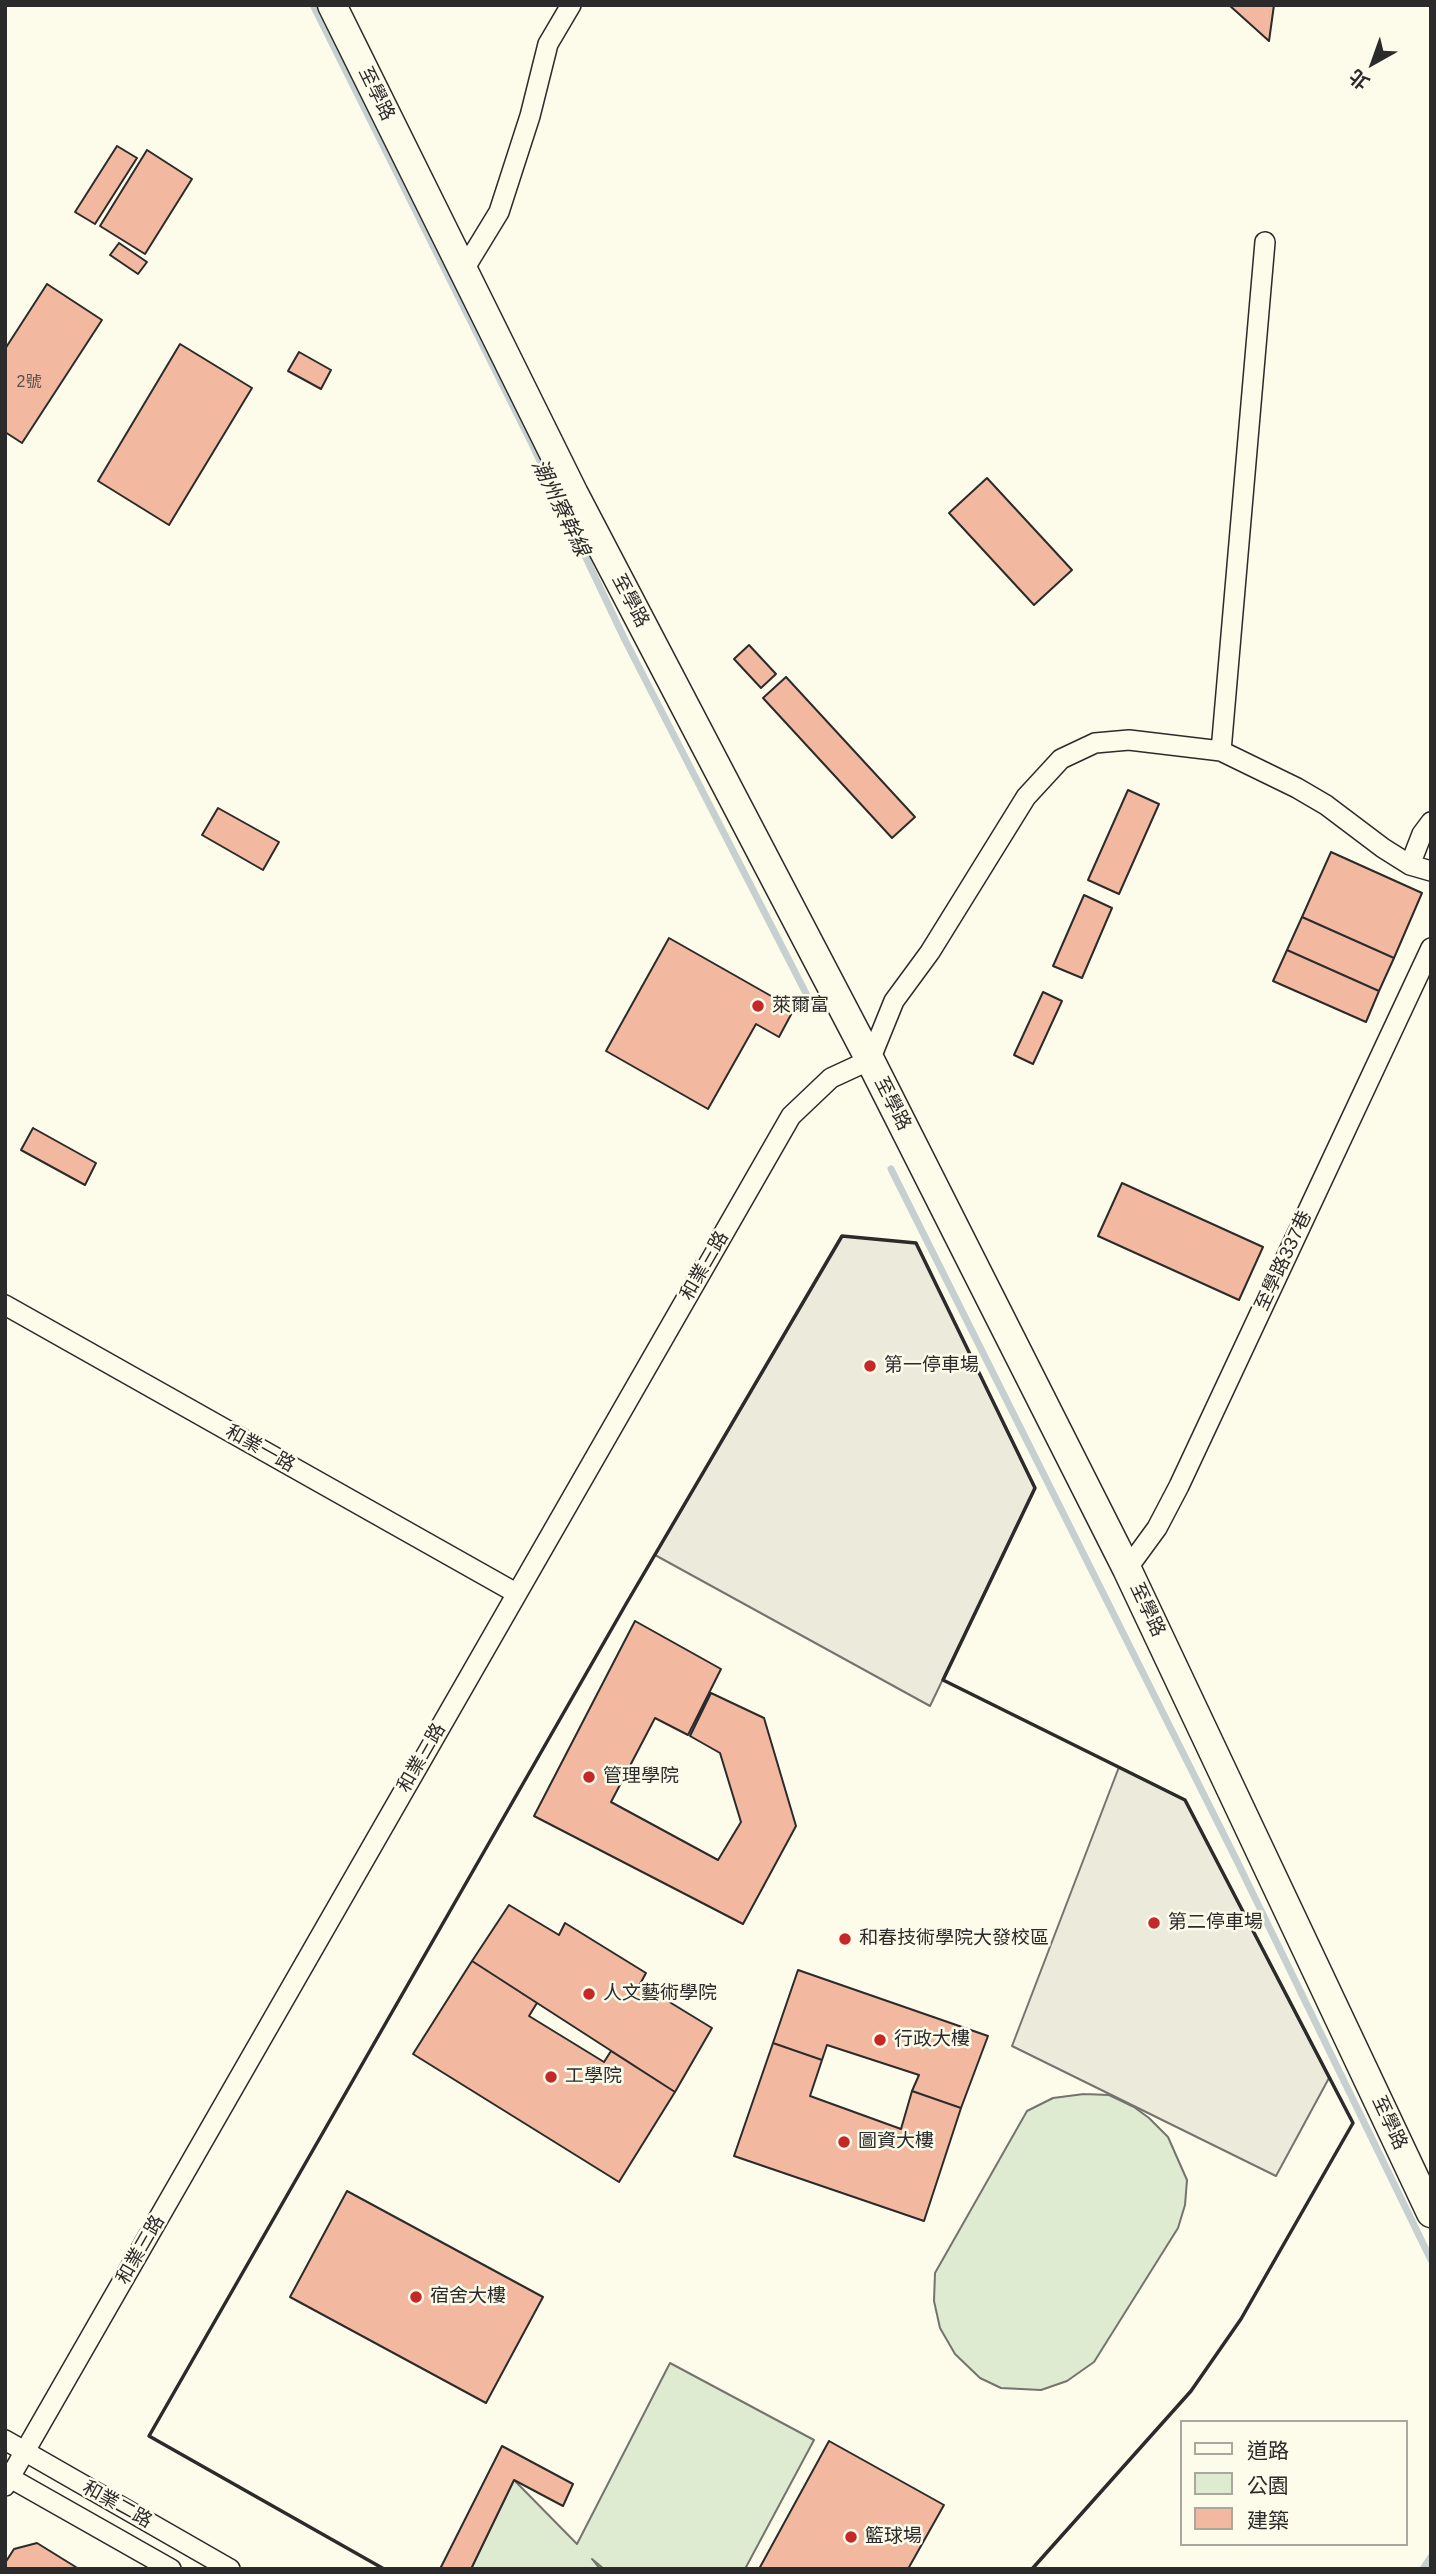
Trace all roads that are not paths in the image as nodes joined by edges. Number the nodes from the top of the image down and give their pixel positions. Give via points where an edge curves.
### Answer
1 (332, 5) edge
2 (571, 5) edge
3 (1265, 242) dead end
4 (463, 271) junction
5 (1221, 751) junction
6 (1431, 822) edge
7 (1410, 865) junction
8 (1431, 871) edge
9 (1431, 948) edge
10 (870, 1060) junction
11 (5, 1305) edge
12 (1127, 1569) junction
13 (516, 1593) junction
14 (1431, 2213) edge
15 (5, 2440) edge
16 (25, 2453) junction
17 (7, 2480) edge
18 (171, 2569) edge
19 (230, 2569) edge

1 - 4 street, 至學路
2 - 4 street via 548,44 499,212
3 - 5 street
4 - 10 street, 至學路 via 574,494
5 - 7 street via 1316,800
5 - 10 street via 1129,740 1095,743 1061,759 1026,797 894,1002
6 - 7 street
7 - 8 street
9 - 12 street, 至學路337巷 via 1179,1486 1157,1528
10 - 12 street, 至學路
10 - 13 street, 和業三路 via 831,1078 791,1116
11 - 13 street, 和業一路
12 - 14 street, 至學路
13 - 16 street, 和業三路
15 - 16 street, 和業二路
16 - 17 street, 和業三路
16 - 19 street, 和業二路
17 - 18 street, 和業二路

